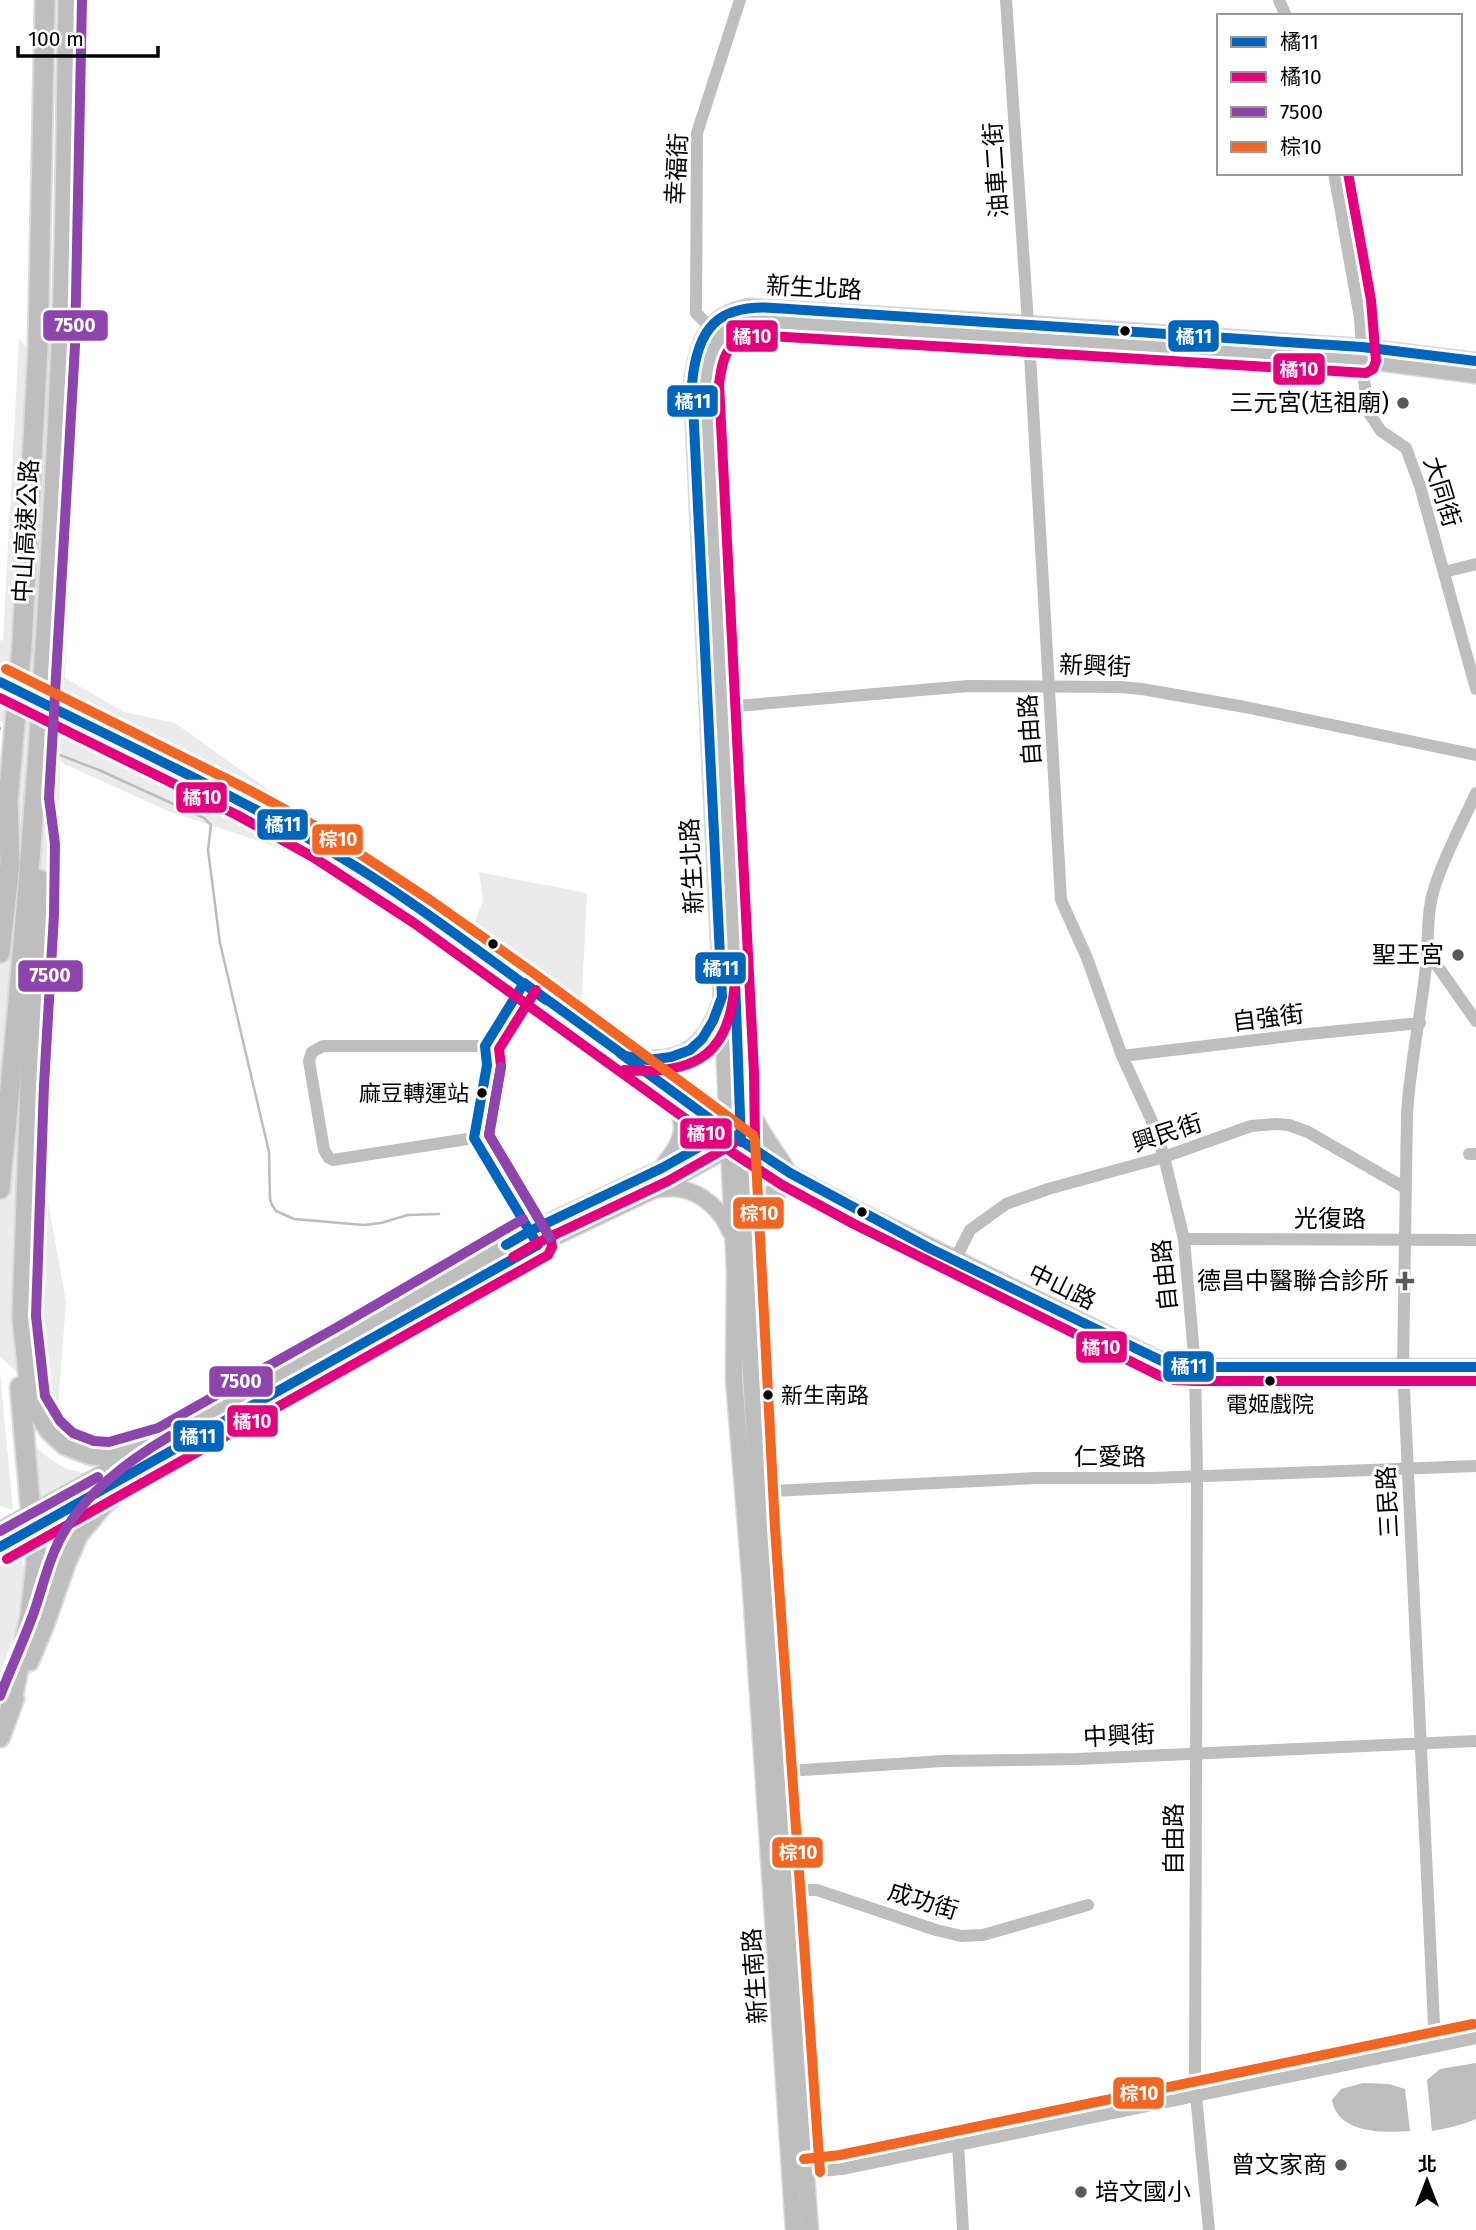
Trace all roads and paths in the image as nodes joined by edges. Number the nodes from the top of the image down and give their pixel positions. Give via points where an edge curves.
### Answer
1 (45, 0) edge
2 (68, 0) edge
3 (740, 0) edge
4 (1006, 0) edge
5 (1334, 175) edge
6 (1029, 330) junction
7 (715, 332) junction
8 (1362, 354) junction
9 (1476, 361) edge
10 (1476, 375) edge
11 (1476, 564) edge
12 (1444, 572) junction
13 (0, 682) edge
14 (1048, 685) junction
15 (1476, 689) edge
16 (714, 708) junction
17 (1476, 755) edge
18 (1476, 793) edge
19 (35, 799) junction
20 (8, 801) junction
21 (0, 836) edge
22 (0, 953) edge
23 (1427, 957) junction
24 (524, 984) junction
25 (722, 997) junction
26 (1476, 1021) edge
27 (1420, 1023) junction
28 (485, 1046) junction
29 (625, 1056) junction
30 (1122, 1056) junction
31 (740, 1074) junction
32 (665, 1087) junction
33 (726, 1132) junction
34 (474, 1139) junction
35 (734, 1145) junction
36 (1164, 1157) junction
37 (662, 1168) junction
38 (789, 1172) junction
39 (810, 1184) junction
40 (1405, 1188) junction
41 (0, 1189) edge
42 (656, 1189) junction
43 (530, 1231) junction
44 (738, 1233) junction
45 (1184, 1239) junction
46 (1404, 1240) junction
47 (1476, 1240) edge
48 (538, 1245) junction
49 (955, 1260) junction
50 (22, 1317) junction
51 (1195, 1367) junction
52 (1403, 1367) junction
53 (1476, 1367) edge
54 (163, 1441) junction
55 (152, 1462) junction
56 (1476, 1466) edge
57 (1408, 1467) junction
58 (1196, 1475) junction
59 (751, 1492) junction
60 (32, 1522) junction
61 (0, 1530) edge
62 (0, 1547) edge
63 (10, 1708) junction
64 (0, 1737) edge
65 (1476, 1741) edge
66 (1420, 1743) junction
67 (1196, 1753) junction
68 (771, 1772) junction
69 (786, 1890) junction
70 (1088, 1905) dead end
71 (1476, 2038) edge
72 (1435, 2046) junction
73 (1196, 2095) junction
74 (958, 2144) junction
75 (798, 2173) junction
76 (794, 2230) edge
77 (810, 2230) edge
78 (963, 2230) edge
79 (1209, 2230) edge

1 - 20 highway, 中山高速公路 via 38,347 22,644
2 - 19 highway, 中山高速公路 via 61,345
3 - 7 street, 幸福街 via 697,133 696,313
4 - 6 street, 油車二街
5 - 8 street, 大同街
6 - 7 main road, 新生北路 via 750,307 722,317
6 - 8 main road, 新生北路
6 - 14 street, 自由路
7 - 16 main road, 新生北路 via 698,347 692,384
8 - 9 main road, 新生北路
8 - 10 main road, 新生北路
8 - 12 street, 大同街 via 1369,413 1381,431 1406,448
11 - 12 street
12 - 15 street, 大同街
13 - 24 main road, bridge via 320,845
14 - 16 street, 新興街 via 968,686
14 - 17 street, 新興街 via 1142,689
14 - 30 street, 自由路 via 1060,900 1087,958
16 - 25 main road, 新生北路
16 - 31 main road, 新生北路
18 - 23 street via 1434,887
19 - 41 highway, 中山高速公路
19 - 50 highway via 41,844 40,915
20 - 21 highway
20 - 22 highway, 中山高速公路 via 10,864
23 - 26 street
23 - 27 street, 三民路
24 - 28 street
24 - 29 main road
25 - 29 main road via 713,1021 690,1050 659,1059
25 - 33 main road, 新生北路
27 - 30 street, 自強街
27 - 40 street, 三民路 via 1409,1085
28 - 34 street via 487,1065
28 - 34 street via 323,1046 312,1052 309,1061 324,1150 333,1160
29 - 32 main road
30 - 36 street, 自由路 via 1152,1119
31 - 35 main road, 新生北路
31 - 38 main road via 748,1107
32 - 33 main road
32 - 37 main road via 683,1128
33 - 35 main road, 新生南路
33 - 37 main road
34 - 43 street
35 - 38 main road, 中山路
35 - 42 main road
35 - 44 main road, 新生南路
36 - 40 street, 興民街 via 1251,1126 1289,1125
36 - 45 street, 自由路
36 - 49 street, 興民街 via 1006,1204 970,1230
37 - 43 main road
38 - 39 main road, 中山路
39 - 44 main road via 769,1194
39 - 49 main road, 中山路
40 - 46 street, 三民路
42 - 44 main road via 681,1189 710,1204
42 - 48 main road
43 - 48 street
43 - 54 main road
44 - 59 main road, 新生南路
45 - 46 street, 光復路
45 - 51 street, 自由路
46 - 47 street, 光復路
46 - 52 street, 三民路
48 - 55 main road
49 - 51 main road, 中山路 via 1166,1363
50 - 54 highway via 31,1401 65,1446 111,1456
50 - 60 highway via 22,1419
51 - 52 main road, 中山路
51 - 58 street, 自由路
52 - 53 main road, 中山路
52 - 57 street, 三民路
54 - 60 main road
55 - 60 main road
55 - 63 highway via 103,1505 78,1535
56 - 57 street, 仁愛路
57 - 58 street, 仁愛路
57 - 66 street, 三民路
58 - 59 street, 仁愛路
58 - 67 street, 自由路
59 - 68 main road, 新生南路
60 - 61 main road
60 - 62 main road
60 - 63 highway via 34,1593
63 - 64 highway
65 - 66 street, 中興街
66 - 67 street, 中興街
66 - 72 street, 三民路
67 - 68 street, 中興街
67 - 73 street, 自由路
68 - 69 main road, 新生南路
68 - 75 main road, 新生南路
69 - 70 street, 成功街 via 817,1891 961,1936 983,1935
69 - 75 main road, 新生南路
71 - 72 street
72 - 73 street
73 - 74 street
73 - 79 street, 自由路
74 - 75 street via 842,2169
74 - 78 street
75 - 76 main road, 新生南路
75 - 77 main road, 新生南路

